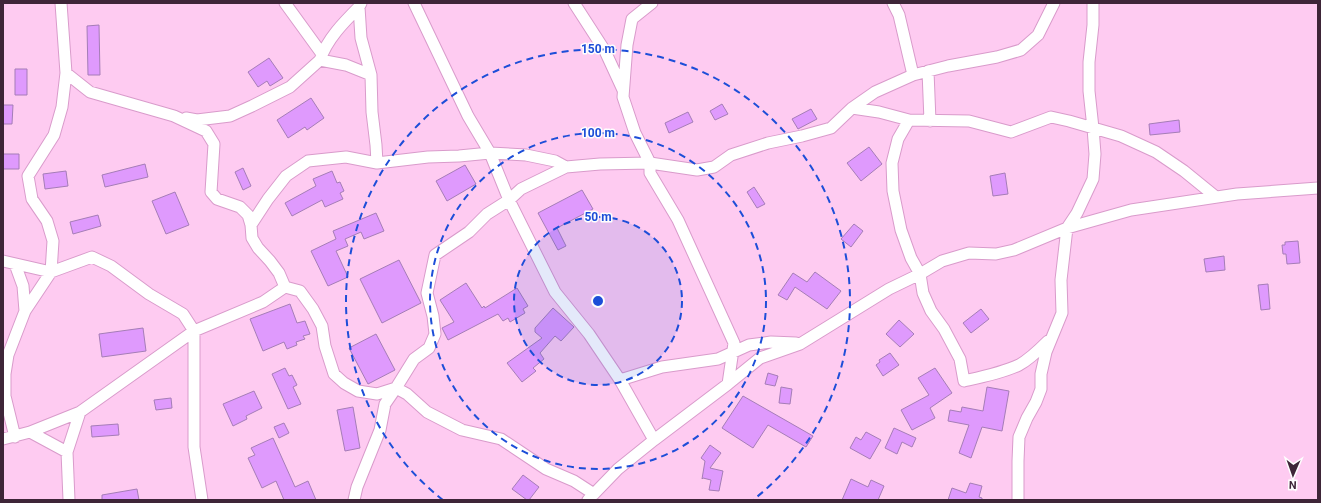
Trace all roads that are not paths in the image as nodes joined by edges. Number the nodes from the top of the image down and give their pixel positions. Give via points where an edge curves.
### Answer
1 (61, 3) edge
2 (286, 3) edge
3 (414, 3) edge
4 (574, 3) edge
5 (652, 3) edge
6 (893, 3) edge
7 (1054, 3) edge
8 (1093, 3) edge
9 (360, 5) edge
10 (321, 57) junction
11 (928, 71) junction
12 (66, 73) junction
13 (913, 75) junction
14 (371, 76) junction
15 (624, 90) junction
16 (852, 108) junction
17 (174, 116) junction
18 (909, 120) junction
19 (930, 121) junction
20 (1094, 128) junction
21 (490, 153) junction
22 (377, 163) junction
23 (650, 163) junction
24 (566, 167) junction
25 (1318, 188) edge
26 (1216, 197) junction
27 (509, 200) junction
28 (251, 225) junction
29 (1066, 228) junction
30 (3, 261) edge
31 (15, 264) junction
32 (51, 272) junction
33 (920, 274) junction
34 (286, 287) junction
35 (25, 311) junction
36 (194, 331) junction
37 (1050, 339) junction
38 (800, 344) junction
39 (733, 352) junction
40 (620, 380) junction
41 (728, 384) junction
42 (396, 388) junction
43 (80, 412) junction
44 (30, 432) junction
45 (15, 437) junction
46 (3, 439) edge
47 (654, 440) junction
48 (67, 452) junction
49 (591, 497) edge
50 (69, 500) edge
51 (202, 500) edge
52 (354, 500) edge
53 (1018, 500) edge

1 - 12 street
2 - 10 street
3 - 21 street via 468,116
4 - 15 street via 605,51
5 - 15 street via 632,19 627,44
6 - 13 street via 899,15
7 - 11 street via 1038,35 1020,50
8 - 20 street via 1089,91
9 - 10 street via 343,22
9 - 14 street via 361,38
10 - 14 street
10 - 17 street via 290,87 230,116 197,120
11 - 13 street
11 - 19 street
12 - 17 street via 90,92
12 - 32 street via 62,107 54,135 28,176 32,200 47,221 53,241
13 - 16 street via 875,92
14 - 22 street
15 - 23 street via 623,97 633,126
16 - 18 street
16 - 23 street via 831,128 731,155 714,166 697,170
17 - 28 street via 206,131 214,144 211,192 217,199 240,207 248,215
18 - 19 street
18 - 33 street via 898,139 892,163 893,191 901,230
19 - 20 street via 969,121 1011,132 1051,117
20 - 26 street via 1121,136 1156,152
20 - 29 street via 1093,179 1077,214
21 - 22 street
21 - 24 street via 526,155 555,161
21 - 27 street
22 - 28 street via 346,157 308,161 286,176
23 - 24 street
23 - 39 street via 650,173 678,220 734,343
24 - 27 street via 521,189
25 - 26 street
26 - 29 street via 1131,210
27 - 40 street via 555,292 589,334
27 - 42 street via 435,255 427,293 435,334 429,348 414,359
28 - 34 street via 252,238 279,273
29 - 33 street via 1014,250 996,254 969,253 942,260
29 - 37 street via 1061,280 1062,314
30 - 31 street
31 - 32 street
31 - 35 street via 23,286
32 - 35 street
32 - 36 street via 92,257 111,266 149,294 183,314
33 - 37 street via 931,312 944,328 960,359 964,381 1019,364 1037,353
33 - 38 street via 889,289
34 - 36 street via 263,302
34 - 42 street via 300,291 314,310 322,326 334,374 358,392 377,394
35 - 45 street via 8,355 5,374 5,396
36 - 43 street
36 - 51 street via 194,447
37 - 53 street via 1041,374 1041,389 1019,437
38 - 39 street via 771,342 749,345
38 - 41 street via 760,358
39 - 40 street via 718,359 662,367
39 - 41 street
40 - 47 street
41 - 47 street
42 - 49 street via 427,412 462,430 501,439 546,470 574,481
42 - 52 street via 385,404 380,430
43 - 44 street
43 - 48 street
44 - 45 street
44 - 48 street
45 - 46 street
47 - 49 street via 618,469
48 - 50 street

